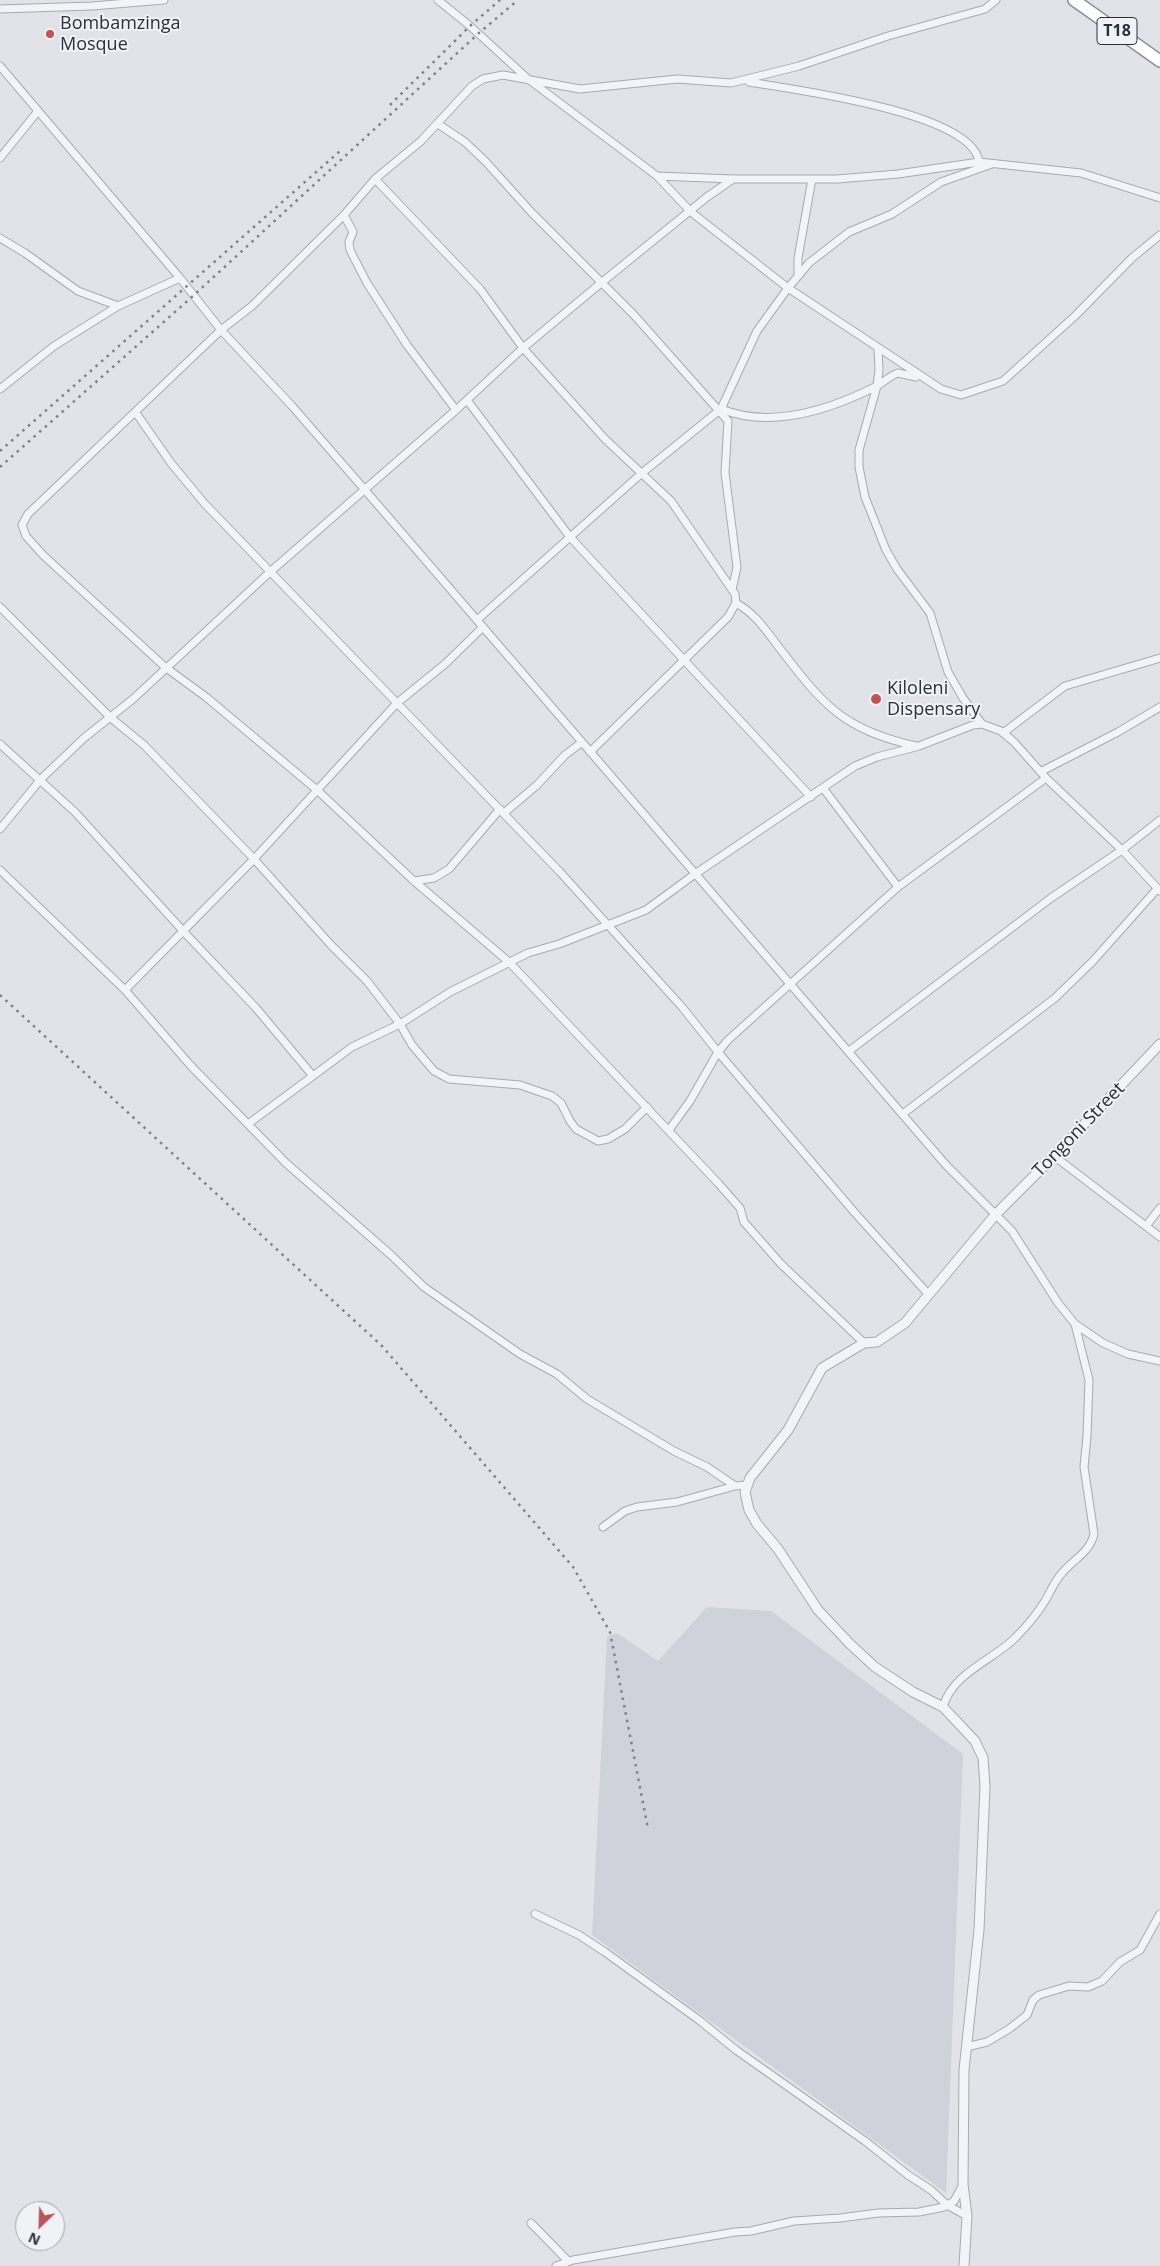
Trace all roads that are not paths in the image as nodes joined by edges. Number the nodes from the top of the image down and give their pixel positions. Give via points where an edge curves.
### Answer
1 (164, 0) edge
2 (438, 0) edge
3 (996, 0) edge
4 (1074, 0) edge
5 (0, 9) edge
6 (1160, 61) edge
7 (0, 66) edge
8 (528, 79) junction
9 (744, 81) junction
10 (38, 110) junction
11 (438, 124) junction
12 (0, 158) edge
13 (979, 162) junction
14 (992, 164) junction
15 (657, 176) junction
16 (375, 179) junction
17 (733, 179) junction
18 (812, 180) junction
19 (1160, 198) edge
20 (691, 212) junction
21 (344, 215) junction
22 (1160, 235) edge
23 (0, 238) edge
24 (798, 276) junction
25 (180, 278) junction
26 (601, 283) junction
27 (788, 288) junction
28 (118, 306) junction
29 (221, 330) junction
30 (523, 348) junction
31 (878, 348) junction
32 (926, 380) junction
33 (877, 386) junction
34 (0, 389) edge
35 (466, 400) junction
36 (456, 410) junction
37 (719, 410) junction
38 (136, 413) junction
39 (642, 474) junction
40 (365, 490) junction
41 (570, 537) junction
42 (270, 572) junction
43 (732, 590) junction
44 (736, 603) junction
45 (0, 607) edge
46 (476, 620) junction
47 (483, 627) junction
48 (1160, 658) edge
49 (685, 660) junction
50 (165, 667) junction
51 (397, 703) junction
52 (1160, 708) edge
53 (111, 718) junction
54 (982, 724) junction
55 (1003, 733) junction
56 (581, 743) junction
57 (0, 744) edge
58 (919, 746) junction
59 (590, 752) junction
60 (1042, 771) junction
61 (1046, 778) junction
62 (41, 779) junction
63 (823, 788) junction
64 (316, 790) junction
65 (811, 796) junction
66 (502, 811) junction
67 (1160, 820) edge
68 (0, 829) edge
69 (1122, 850) junction
70 (254, 859) junction
71 (0, 870) edge
72 (695, 874) junction
73 (414, 881) junction
74 (898, 887) junction
75 (1159, 890) edge
76 (608, 926) junction
77 (184, 932) junction
78 (509, 962) junction
79 (790, 985) junction
80 (125, 990) junction
81 (400, 1024) junction
82 (1160, 1044) edge
83 (849, 1051) junction
84 (718, 1052) junction
85 (313, 1076) junction
86 (647, 1107) junction
87 (904, 1113) junction
88 (248, 1124) junction
89 (669, 1130) junction
90 (1054, 1156) junction
91 (1160, 1208) edge
92 (996, 1214) junction
93 (1146, 1226) junction
94 (1160, 1237) edge
95 (929, 1295) junction
96 (1075, 1324) junction
97 (864, 1343) junction
98 (1160, 1361) edge
99 (746, 1485) junction
100 (735, 1486) junction
101 (603, 1527) dead end
102 (943, 1707) junction
103 (535, 1914) dead end
104 (1160, 1914) edge
105 (966, 2047) junction
106 (963, 2184) junction
107 (947, 2205) junction
108 (968, 2216) junction
109 (531, 2223) dead end
110 (568, 2261) junction
111 (556, 2266) edge
112 (964, 2266) edge

1 - 5 street
2 - 8 street
3 - 9 street via 985,10
4 - 6 highway, T18
7 - 10 street
8 - 9 street via 580,89 677,80
8 - 11 street via 503,74 483,79 472,86
8 - 15 street
9 - 13 street via 854,99 915,117 948,130 975,151
10 - 12 street
10 - 25 street
11 - 16 street
11 - 26 street via 465,142
13 - 14 street
13 - 18 street via 898,174
14 - 19 street via 1081,173
14 - 24 street via 941,182 892,214 849,232 809,263
15 - 17 street
15 - 20 street
16 - 21 street
16 - 30 street via 480,289
17 - 18 street
17 - 20 street
18 - 24 street via 798,258
20 - 26 street
20 - 27 street
21 - 29 street via 252,306
21 - 36 street via 352,232 350,250 367,283 407,345
22 - 32 street via 1003,381 961,395
23 - 28 street via 78,291
24 - 27 street
25 - 28 street
25 - 29 street
26 - 30 street
26 - 37 street via 645,326
27 - 31 street
27 - 37 street via 758,331
28 - 34 street via 54,346
29 - 38 street
29 - 40 street
30 - 35 street
30 - 39 street via 605,439
31 - 32 street
31 - 33 street via 880,370
32 - 33 street via 898,373
33 - 37 street via 821,409 795,415 742,415
33 - 54 street via 860,439 859,467 865,497 897,569 930,612 948,672
35 - 36 street
35 - 41 street
36 - 40 street
37 - 39 street
37 - 43 street via 728,424 725,473 737,567
38 - 42 street via 204,503
38 - 50 street via 28,514 22,525 26,536 43,555
39 - 41 street
39 - 43 street via 683,515
40 - 42 street
40 - 46 street
41 - 46 street
41 - 49 street
42 - 50 street
42 - 51 street
43 - 44 street
44 - 49 street via 728,618
44 - 58 street via 754,616 815,694 829,707 875,735
45 - 53 street
46 - 47 street
47 - 51 street via 445,664
47 - 56 street
48 - 55 street via 1065,686
49 - 59 street
49 - 65 street
50 - 53 street
50 - 64 street via 206,697
51 - 64 street
51 - 66 street
52 - 60 street
53 - 62 street via 84,738
53 - 70 street via 144,746
54 - 55 street
54 - 58 street
55 - 60 street
56 - 59 street
56 - 66 street via 537,785
57 - 62 street
58 - 63 street via 865,761
59 - 72 street
60 - 61 street
61 - 69 street
61 - 74 street
62 - 68 street
62 - 77 street
63 - 65 street
63 - 74 street
64 - 70 street
64 - 73 street
65 - 72 street
66 - 73 street via 449,869 434,878
66 - 76 street
67 - 69 street
69 - 75 street
69 - 83 street via 1051,898
70 - 77 street
70 - 81 street via 367,981
71 - 80 street
72 - 76 street via 646,910
72 - 79 street
73 - 78 street
74 - 79 street
75 - 87 street via 1055,998
76 - 78 street
76 - 84 street
77 - 80 street
77 - 85 street via 256,1008
78 - 81 street via 450,992
78 - 86 street
79 - 83 street
79 - 84 street
80 - 88 street via 191,1066
81 - 85 street via 352,1047
81 - 86 street via 412,1045 442,1076 528,1087 552,1096 561,1104 576,1129 598,1141 608,1140
82 - 90 street, Tongoni Street
83 - 87 street
84 - 89 street
84 - 95 street
85 - 88 street
86 - 89 street
87 - 92 street via 971,1192
88 - 100 street via 332,1205 440,1300 520,1354 557,1374 587,1399
89 - 97 street via 740,1208 744,1222 781,1264
90 - 92 street, Tongoni Street
90 - 93 street
91 - 93 street
92 - 95 street, Tongoni Street
92 - 96 street
93 - 94 street
95 - 97 street, Tongoni Street via 892,1334 877,1342
96 - 98 street via 1103,1343 1128,1354
96 - 102 street via 1088,1380 1084,1467 1093,1540 1063,1571 1045,1602 1015,1638 966,1675 945,1699
97 - 99 street, Tongoni Street via 822,1368 788,1430
99 - 100 street
99 - 102 street via 746,1502 757,1524 778,1549 818,1610 876,1667
100 - 101 street via 677,1502 631,1509
102 - 105 street via 975,1741 983,1758 985,1786 979,1930
103 - 107 street via 579,1934 605,1952 931,2190
104 - 105 street via 1140,1950 1120,1962 1102,1981 1088,1987 1069,1986 1039,1995 1033,2000 1027,2015 1009,2029 987,2042
105 - 106 street
106 - 107 street via 954,2201
106 - 108 street
107 - 108 street
107 - 110 street via 919,2212 794,2222
108 - 112 street
109 - 110 street
110 - 111 street

